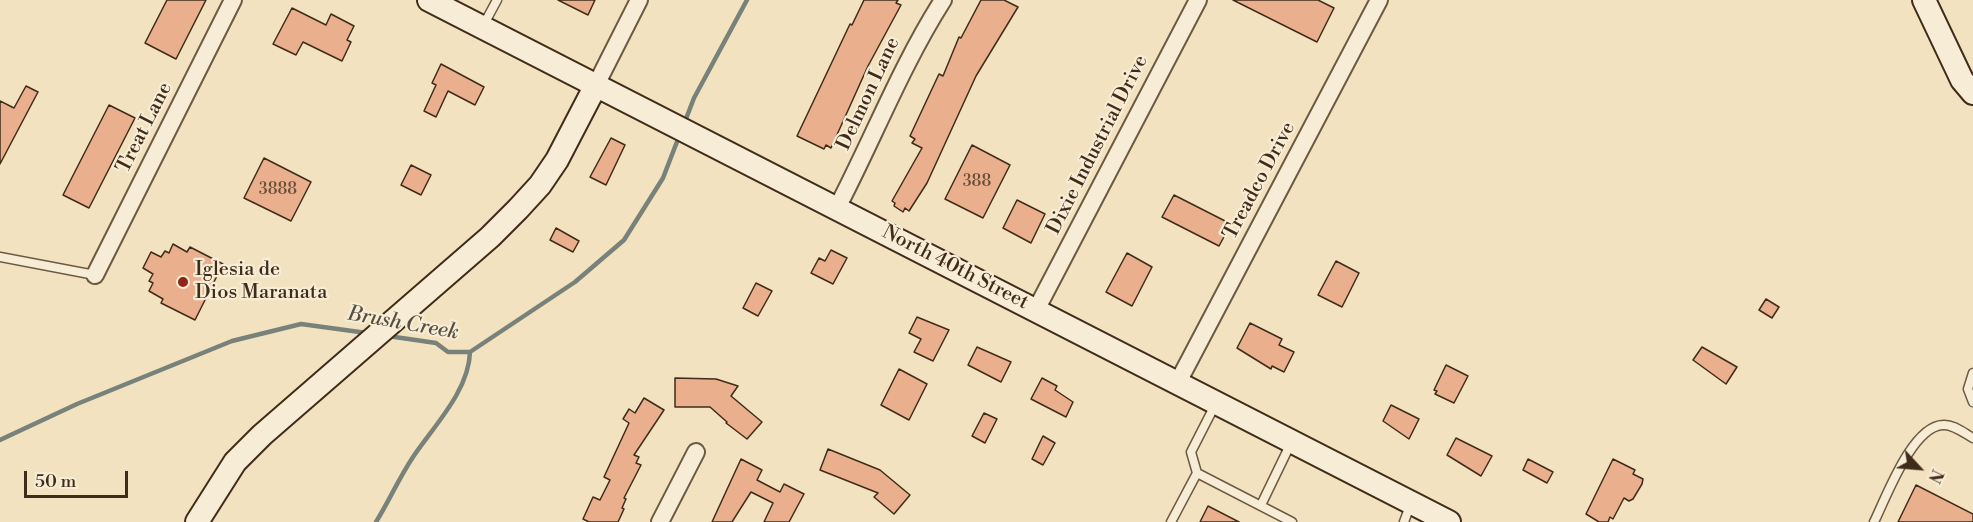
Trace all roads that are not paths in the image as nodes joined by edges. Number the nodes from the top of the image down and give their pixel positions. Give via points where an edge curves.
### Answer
1 (233, 0) edge
2 (429, 0) edge
3 (497, 0) edge
4 (639, 0) edge
5 (943, 0) edge
6 (1198, 0) edge
7 (1379, 0) edge
8 (1924, 0) edge
9 (482, 27) junction
10 (596, 85) junction
11 (1973, 93) edge
12 (837, 208) junction
13 (0, 257) edge
14 (95, 275) joint
15 (1036, 310) junction
16 (1973, 373) edge
17 (1178, 382) junction
18 (1973, 402) edge
19 (1216, 403) junction
20 (1973, 438) edge
21 (1292, 441) junction
22 (696, 452) dead end
23 (1197, 473) junction
24 (1261, 505) junction
25 (1407, 512) edge
26 (197, 522) edge
27 (660, 522) edge
28 (1171, 522) edge
29 (1292, 522) edge
30 (1449, 522) edge
31 (1874, 522) edge

1 - 14 street, Treat Lane
2 - 9 street, North 40th Street
3 - 9 lane
4 - 10 street
5 - 12 street, Delmon Lane via 904,65
6 - 15 street, Dixie Industrial Drive
7 - 17 street, Treadco Drive
8 - 11 street via 1962,81
9 - 10 street, North 40th Street
10 - 12 street, North 40th Street
10 - 26 street via 540,185 490,237 235,462
12 - 15 street, North 40th Street
13 - 14 lane
15 - 17 street, North 40th Street
16 - 18 lane via 1968,389
17 - 19 street, North 40th Street
19 - 21 street, North 40th Street
19 - 23 lane via 1191,452
20 - 31 lane via 1943,425 1922,435 1910,449
21 - 24 lane
21 - 25 street, North 40th Street
22 - 27 street
23 - 24 lane
23 - 28 lane
24 - 29 lane
25 - 30 street, North 40th Street

